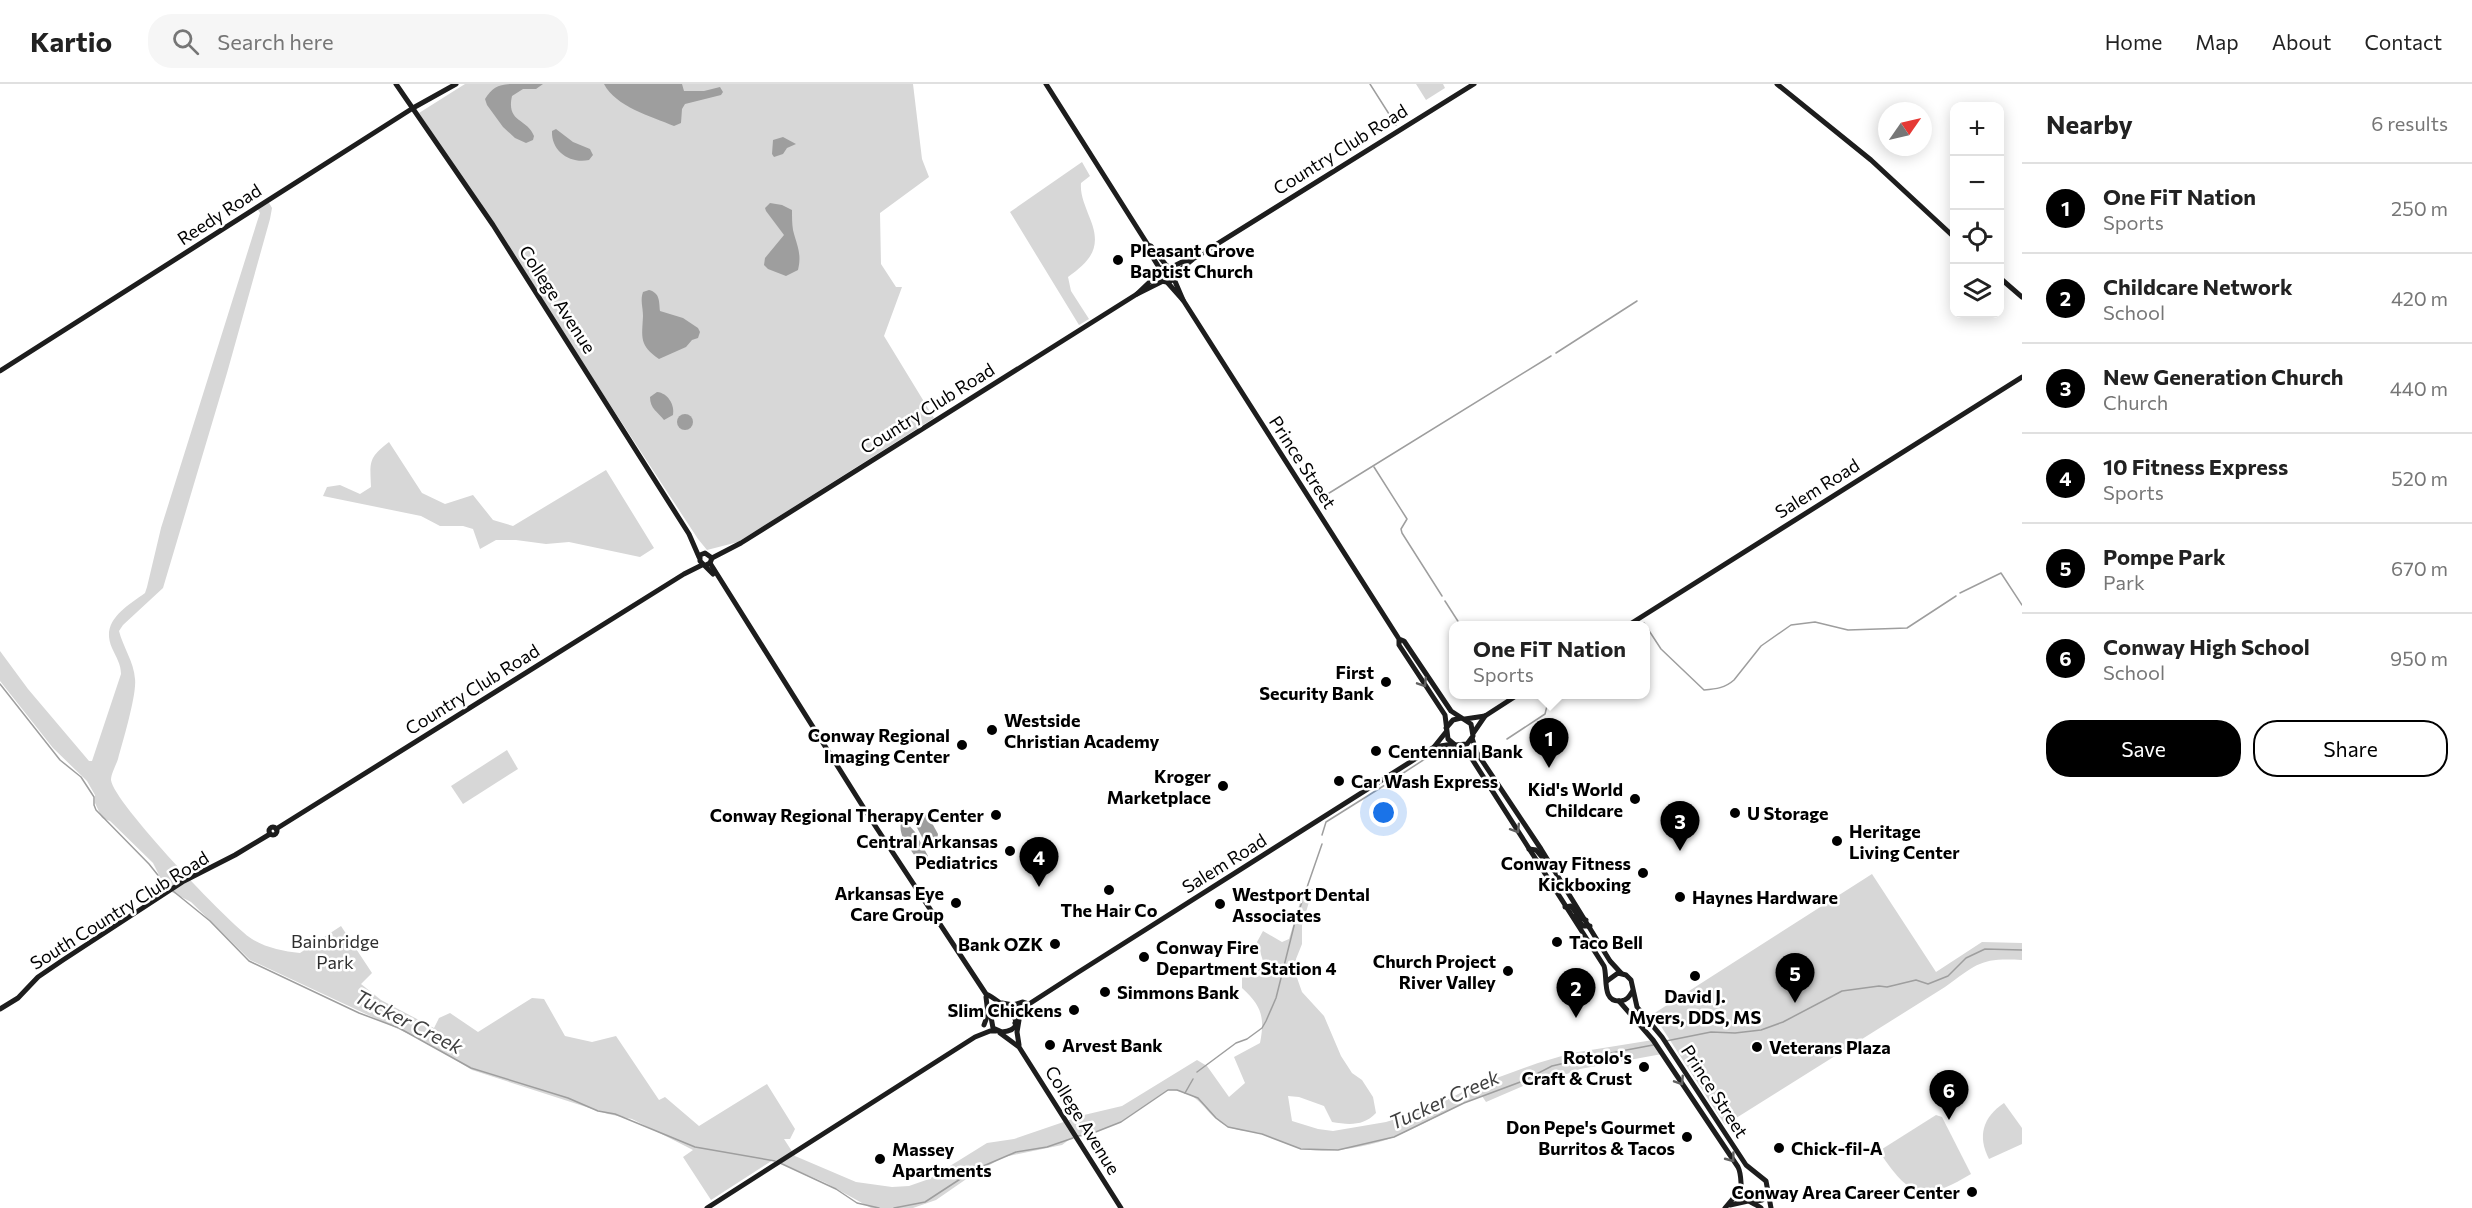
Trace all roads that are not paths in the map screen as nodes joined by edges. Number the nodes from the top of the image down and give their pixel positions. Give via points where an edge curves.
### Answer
1 (396, 84) edge
2 (456, 84) edge
3 (1046, 84) edge
4 (1474, 84) edge
5 (1777, 84) edge
6 (413, 108) junction
7 (1950, 233) edge
8 (1148, 245) junction
9 (1192, 259) junction
10 (1166, 265) junction
11 (1172, 267) junction
12 (1159, 271) junction
13 (1175, 276) junction
14 (2004, 281) edge
15 (1165, 282) junction
16 (1137, 294) junction
17 (2022, 297) edge
18 (1183, 300) junction
19 (0, 371) edge
20 (2022, 376) edge
21 (705, 559) junction
22 (1635, 621) edge
23 (1399, 642) junction
24 (1511, 699) edge
25 (1485, 716) junction
26 (1463, 719) junction
27 (1446, 730) junction
28 (1473, 735) junction
29 (1457, 745) junction
30 (1434, 747) junction
31 (1485, 780) junction
32 (1509, 800) junction
33 (270, 834) joint
34 (1529, 849) junction
35 (1533, 856) junction
36 (1557, 874) junction
37 (1565, 907) junction
38 (1569, 913) junction
39 (1588, 923) junction
40 (1621, 973) junction
41 (1607, 982) junction
42 (1632, 992) junction
43 (986, 995) junction
44 (1619, 1001) junction
45 (998, 1002) junction
46 (1027, 1003) junction
47 (0, 1009) edge
48 (1007, 1009) junction
49 (991, 1017) junction
50 (1019, 1018) junction
51 (1014, 1024) junction
52 (984, 1025) junction
53 (1000, 1033) junction
54 (977, 1037) junction
55 (1019, 1046) junction
56 (1757, 1175) junction
57 (1742, 1186) junction
58 (1768, 1193) junction
59 (1751, 1201) junction
60 (1727, 1206) edge
61 (707, 1208) edge
62 (1121, 1208) edge
63 (1761, 1208) edge
64 (1771, 1208) edge

1 - 6 street, College Avenue
2 - 6 street, Reedy Road
3 - 8 street
4 - 9 street, Country Club Road
5 - 7 street via 1871,160
6 - 19 street, Reedy Road
6 - 21 street, College Avenue via 493,225
8 - 10 street
8 - 12 street
9 - 11 street, Country Club Road
9 - 13 street, Country Club Road
10 - 11 street
10 - 12 street, Country Club Road
11 - 13 street, Prince Street
12 - 15 street, Prince Street
12 - 16 street, Country Club Road
13 - 15 street, Country Club Road
13 - 18 street, Prince Street
14 - 17 street
15 - 16 street, Country Club Road
15 - 18 street, Prince Street
16 - 21 street, Country Club Road via 733,548
18 - 23 street, Prince Street
20 - 22 street, Salem Road
21 - 33 street, Country Club Road via 276,829 275,835
21 - 43 street, College Avenue
23 - 26 street, Prince Street via 1451,711
23 -> 27 street, Prince Street via 1443,711
24 - 25 street
25 - 26 street
25 - 28 street
26 - 27 street via 1453,720
26 - 28 street via 1471,724
27 - 29 street via 1448,739
27 - 30 street, Salem Road
28 - 29 street via 1467,744
28 - 32 street via 1477,753
29 - 30 street, Salem Road
29 - 31 street
30 - 46 street, Salem Road
31 - 32 street via 1499,796
31 -> 34 street
32 - 36 street
33 - 47 street, South Country Club Road via 184,881 38,977 18,998
34 - 35 street
34 - 36 street via 1536,850
35 - 36 street via 1539,858 1548,872
35 - 37 street
36 - 39 street
37 - 38 street
37 - 39 street via 1571,906
38 - 39 street via 1583,926
38 - 41 street via 1604,966
39 - 40 street
40 - 41 street
40 - 42 street via 1631,980
41 - 44 street via 1608,994
42 - 44 street
42 - 56 street, Prince Street via 1637,1007 1662,1037 1746,1165
43 - 45 street, College Avenue
43 - 49 street, College Avenue
43 - 52 street via 988,1014
44 -> 57 street, Prince Street via 1653,1040 1738,1167
45 - 46 street
45 - 48 street, College Avenue
46 - 48 street, Salem Road
46 - 50 street, Salem Road
48 - 49 street via 998,1009
48 - 51 street via 1014,1015
49 - 52 street
49 - 53 street via 992,1025
50 - 51 street, Salem Road
50 - 55 street
51 - 53 street
51 - 55 street, College Avenue
52 - 54 street
53 - 54 street via 990,1031
53 - 55 street, College Avenue
54 - 61 street
55 - 62 street, College Avenue
56 - 57 street via 1748,1177
56 - 58 street via 1767,1183
57 - 59 street via 1743,1195
57 - 60 street
58 - 59 street via 1762,1200
58 - 64 street
59 - 60 street
59 - 63 street

